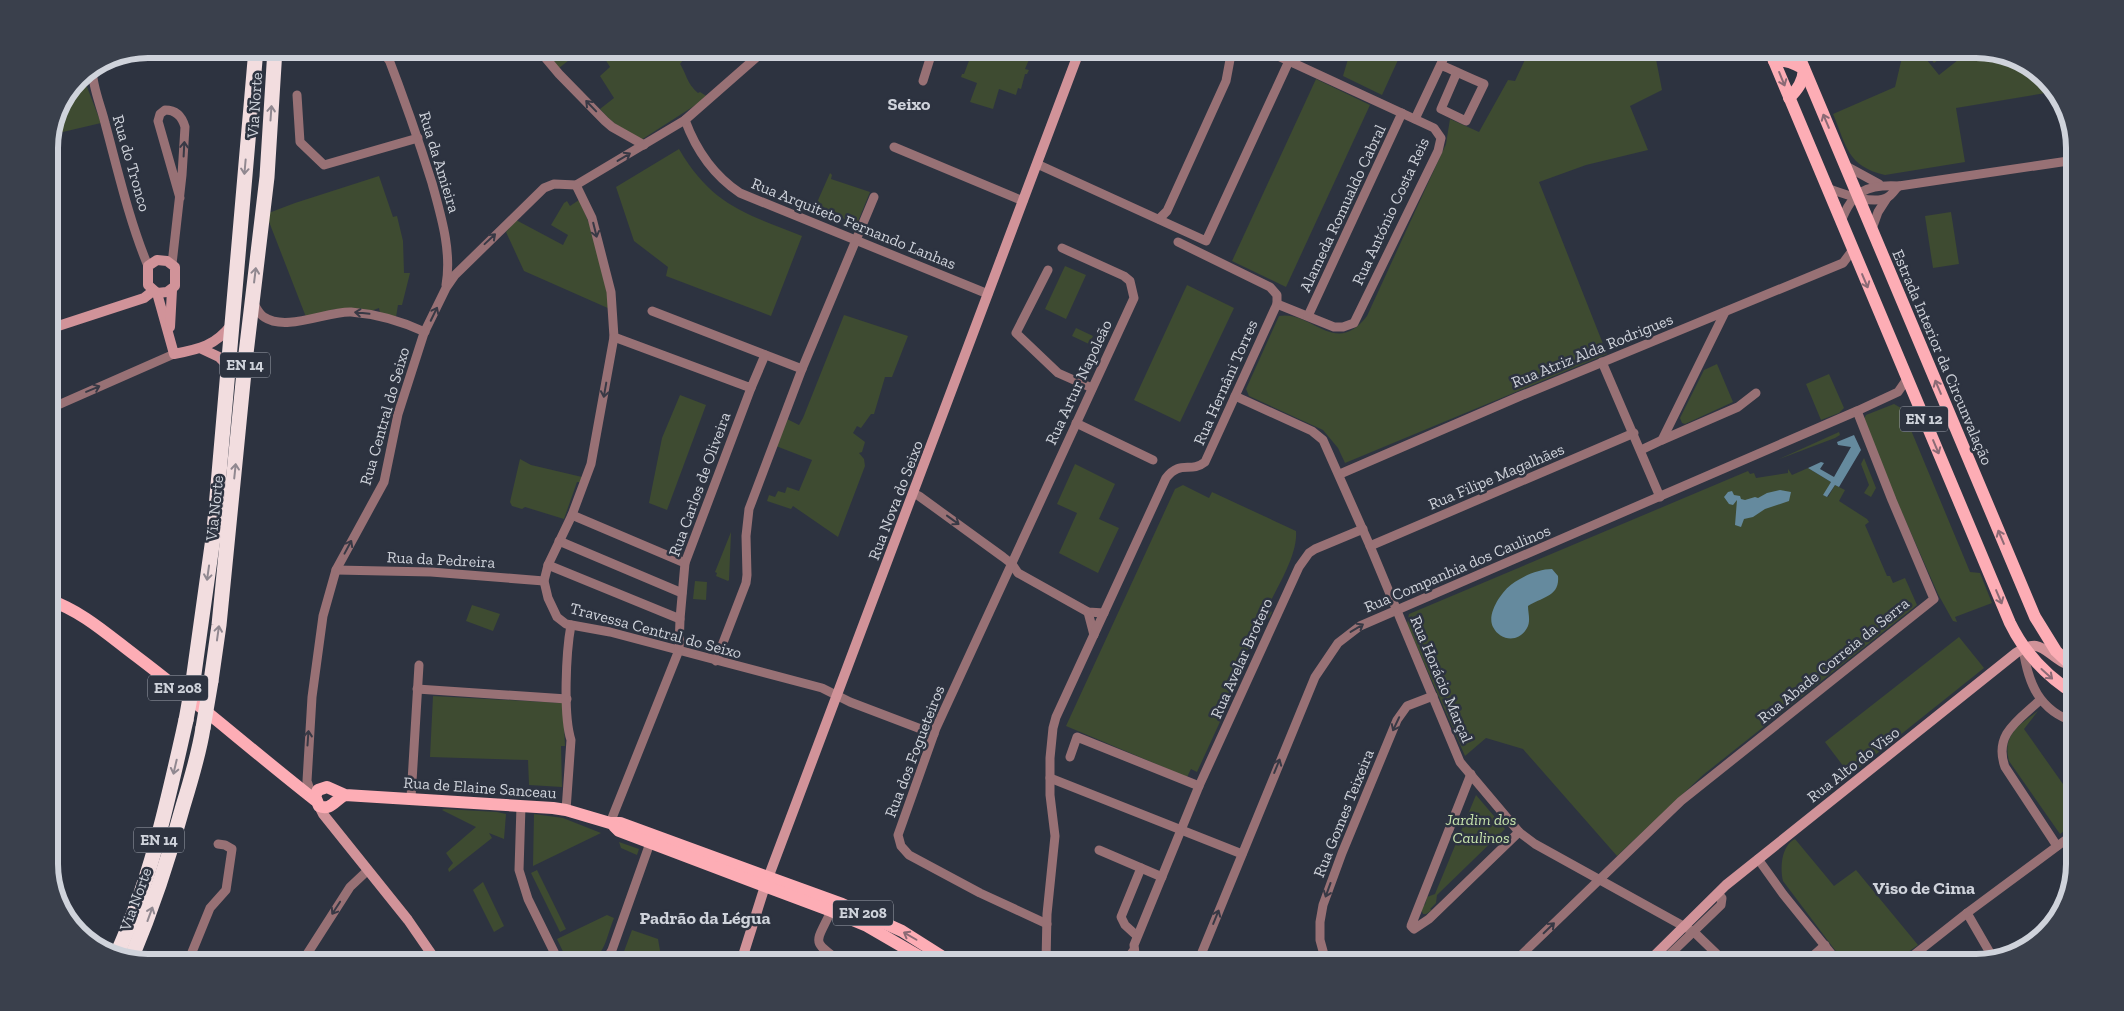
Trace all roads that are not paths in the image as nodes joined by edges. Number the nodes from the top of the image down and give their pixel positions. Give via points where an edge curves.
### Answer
1 (255, 58) edge
2 (274, 58) edge
3 (546, 58) edge
4 (756, 58) edge
5 (930, 58) edge
6 (1077, 58) edge
7 (1230, 58) edge
8 (1283, 58) edge
9 (1295, 58) edge
10 (1444, 58) edge
11 (1773, 58) edge
12 (1800, 58) edge
13 (388, 59) edge
14 (1774, 61) junction
15 (1292, 62) junction
16 (1441, 65) junction
17 (1804, 69) junction
18 (1457, 72) junction
19 (93, 76) edge
20 (923, 81) dead end
21 (297, 95) dead end
22 (1789, 98) junction
23 (1402, 113) junction
24 (1415, 119) junction
25 (684, 120) junction
26 (418, 138) junction
27 (644, 145) junction
28 (894, 146) dead end
29 (2066, 161) edge
30 (1037, 164) junction
31 (1845, 166) junction
32 (1879, 184) junction
33 (576, 185) junction
34 (1899, 186) junction
35 (1827, 188) junction
36 (1857, 196) junction
37 (874, 197) dead end
38 (180, 198) junction
39 (1887, 198) junction
40 (1023, 201) junction
41 (1159, 219) junction
42 (1841, 222) junction
43 (1872, 229) junction
44 (856, 241) junction
45 (1178, 242) dead end
46 (1062, 248) dead end
47 (1852, 251) junction
48 (449, 260) junction
49 (466, 263) junction
50 (172, 264) junction
51 (148, 266) junction
52 (1048, 270) dead end
53 (446, 288) junction
54 (172, 290) junction
55 (155, 292) junction
56 (988, 294) junction
57 (254, 304) junction
58 (1277, 304) junction
59 (652, 311) dead end
60 (1725, 312) junction
61 (1308, 316) junction
62 (233, 323) junction
63 (58, 326) edge
64 (425, 332) junction
65 (169, 333) junction
66 (614, 337) junction
67 (202, 349) junction
68 (174, 354) junction
69 (765, 355) junction
70 (1602, 362) junction
71 (230, 368) junction
72 (802, 369) junction
73 (1907, 379) junction
74 (751, 388) junction
75 (1092, 388) junction
76 (1756, 393) dead end
77 (1235, 396) junction
78 (58, 405) edge
79 (1857, 411) junction
80 (1076, 423) junction
81 (1634, 433) junction
82 (1662, 440) junction
83 (1640, 450) junction
84 (1152, 460) dead end
85 (1340, 474) junction
86 (913, 493) junction
87 (1660, 498) junction
88 (572, 515) junction
89 (1363, 529) junction
90 (559, 541) junction
91 (1370, 546) junction
92 (685, 563) junction
93 (1012, 564) junction
94 (548, 565) junction
95 (336, 570) junction
96 (544, 582) junction
97 (682, 593) junction
98 (58, 604) edge
99 (1396, 609) junction
100 (1088, 612) junction
101 (1104, 612) junction
102 (680, 619) junction
103 (571, 625) junction
104 (1094, 635) junction
105 (2023, 648) junction
106 (679, 650) junction
107 (2066, 660) edge
108 (716, 661) junction
109 (418, 664) dead end
110 (2066, 664) edge
111 (2066, 688) edge
112 (417, 689) junction
113 (836, 695) junction
114 (1433, 696) junction
115 (567, 699) junction
116 (2040, 700) junction
117 (2066, 719) edge
118 (934, 734) junction
119 (1070, 757) dead end
120 (1472, 774) junction
121 (1050, 778) junction
122 (1200, 786) junction
123 (333, 790) junction
124 (312, 794) junction
125 (345, 795) junction
126 (411, 798) junction
127 (333, 804) junction
128 (521, 806) junction
129 (566, 810) junction
130 (327, 819) junction
131 (610, 823) junction
132 (1180, 831) junction
133 (1519, 832) junction
134 (2066, 840) edge
135 (650, 843) junction
136 (218, 844) dead end
137 (2057, 846) junction
138 (1099, 850) dead end
139 (1242, 854) junction
140 (1758, 859) junction
141 (1141, 868) junction
142 (367, 871) junction
143 (1162, 877) junction
144 (1600, 879) junction
145 (767, 882) junction
146 (831, 911) junction
147 (1967, 913) junction
148 (1047, 924) junction
149 (1689, 929) junction
150 (1137, 936) junction
151 (1825, 945) junction
152 (119, 949) edge
153 (1134, 950) junction
154 (134, 952) edge
155 (1990, 953) edge
156 (191, 954) edge
157 (307, 954) edge
158 (431, 954) edge
159 (554, 954) edge
160 (610, 954) edge
161 (744, 954) edge
162 (830, 954) edge
163 (915, 954) edge
164 (938, 954) edge
165 (1046, 954) edge
166 (1131, 954) edge
167 (1135, 954) edge
168 (1201, 954) edge
169 (1324, 954) edge
170 (1522, 954) edge
171 (1658, 954) edge
172 (1669, 954) edge
173 (1716, 954) edge
174 (1815, 954) edge
175 (1832, 954) edge
176 (1915, 954) edge

1 -> 62 highway, Via Norte / EN 14
57 -> 2 highway, Via Norte / EN 14
27 -> 3 street via 605,121
4 - 25 street
5 - 20 street
6 - 30 main road, Rua Nova do Seixo
7 - 41 street via 1226,81 1167,211
8 - 15 street, Rua António Costa Reis
9 - 15 street
10 - 16 street
11 - 14 main road, EN 12
12 - 17 main road, Estrada Interior da Circunvalação / EN 12
13 - 26 street, Rua da Amieira
14 - 17 main road via 1781,60
14 -> 22 main road, EN 12
15 - 23 street, Rua António Costa Reis
15 - 41 street via 1206,241
16 - 18 street
16 - 24 street
17 - 22 main road via 1803,80
31 -> 17 main road, Estrada Interior da Circunvalação / EN 12
18 - 18 street via 1484,84 1466,121 1441,108
19 - 51 street, Rua do Tronco via 134,227
21 - 26 street via 300,142 324,166
22 - 35 main road, EN 12
23 - 24 street, Rua António Costa Reis
23 - 61 street, Alameda Romualdo Cabral
24 - 61 street, Rua António Costa Reis via 1438,131 1440,146 1356,320 1348,326 1334,327
25 - 27 street
25 - 44 street, Rua Arquiteto Fernando Lanhas via 705,160 732,188
26 - 48 street, Rua da Amieira via 440,213
33 -> 27 street
28 - 40 street
29 - 34 street
30 - 40 main road, Rua Nova do Seixo
30 - 41 street
31 - 32 street
31 - 36 main road, Estrada Interior da Circunvalação / EN 12
32 - 34 street
32 - 36 street
49 -> 33 street, Rua Central do Seixo via 544,188 554,184
33 -> 66 street via 592,218 611,292
34 - 39 street
35 - 36 street
35 - 42 main road, EN 12
36 - 39 street via 1875,200
36 - 42 street via 1849,203
36 - 43 main road, Estrada Interior da Circunvalação / EN 12
37 - 44 street
38 -> 38 street via 185,127 177,113 165,110 158,121
38 - 50 street
39 - 43 street
40 - 56 main road, Rua Nova do Seixo
42 - 47 main road, EN 12
107 -> 43 main road, Estrada Interior da Circunvalação / EN 12 via 2040,628
44 - 56 street, Rua Arquiteto Fernando Lanhas
44 - 72 street
45 - 58 street via 1270,287 1277,295
46 - 75 street, Rua Artur Napoleão via 1130,280 1134,298
47 - 60 street, Rua Atriz Alda Rodrigues via 1843,263
47 -> 73 main road, EN 12
48 - 49 street
48 - 53 street, Rua da Amieira
49 - 53 street, Rua Central do Seixo
50 - 51 main road via 157,260
50 - 54 main road, Rua do Tronco via 176,276
51 - 55 main road, Rua do Tronco via 148,285
52 - 75 street via 1016,333 1058,373
64 -> 53 street, Rua Central do Seixo
54 - 55 main road
54 - 65 main road, Rua do Tronco
55 - 63 main road
55 - 65 main road, Rua do Tronco
56 - 86 main road, Rua Nova do Seixo
64 -> 57 street via 383,317 352,312 336,312 298,321 272,320 262,315
154 -> 57 highway, Via Norte / EN 14, bridge via 150,915 174,841 200,747 220,625
58 - 61 street, Rua António Costa Reis
58 - 77 street, Rua Hernâni Torres
59 - 69 street
60 - 70 street, Rua Atriz Alda Rodrigues
60 - 82 street
62 - 67 main road
62 - 71 highway, Via Norte / EN 14
95 -> 64 street, Rua Central do Seixo via 384,482 398,414
65 - 68 main road, Rua do Tronco
66 - 74 street
66 -> 88 street via 591,464
67 - 68 main road
67 - 71 main road via 219,357
78 -> 68 street
69 - 72 street
69 - 74 street, Rua Carlos de Oliveira
70 - 81 street
70 - 85 street, Rua Atriz Alda Rodrigues
71 -> 152 highway, Via Norte / EN 14, bridge via 214,531 186,720 160,838
72 - 108 street via 749,509 746,583
73 - 79 street, Rua Companhia dos Caulinos via 1898,392
73 -> 105 main road, EN 12
74 - 92 street, Rua Carlos de Oliveira
75 - 80 street, Rua Artur Napoleão
76 - 82 street via 1738,407
77 - 85 street, Rua Horácio Marçal via 1320,436
77 - 101 street, Rua Hernâni Torres via 1205,462 1197,467 1178,467 1166,478
79 - 87 street, Rua Companhia dos Caulinos
79 - 144 street, Rua Abade Correia da Serra via 1934,599 1681,801
80 - 84 street
80 - 93 street, Rua Artur Napoleão
81 - 83 street
81 - 91 street, Rua Filipe Magalhães
82 - 83 street
83 - 87 street
85 - 89 street, Rua Horácio Marçal
86 -> 93 street
86 - 113 main road, Rua Nova do Seixo
87 - 99 street, Rua Companhia dos Caulinos
88 - 90 street
88 - 92 street
89 - 91 street, Rua Horácio Marçal
89 - 122 street, Rua Avelar Brotero via 1315,549 1304,559
90 - 94 street
90 - 97 street
91 - 99 street, Rua Horácio Marçal
92 - 97 street, Rua Carlos de Oliveira
93 - 100 street via 1018,573
93 - 118 street, Rua dos Fogueteiros
94 - 96 street
94 - 102 street
95 - 96 street, Rua da Pedreira via 431,572
124 -> 95 street, Rua Central do Seixo via 306,781 312,697 323,616
96 - 103 street, Travessa Central do Seixo via 558,618
97 - 102 street, Rua Carlos de Oliveira
98 - 124 main road, EN 208 via 80,614
99 - 114 street, Rua Horácio Marçal
139 -> 99 street, Rua Companhia dos Caulinos via 1325,659 1348,633
100 - 101 street
100 - 104 street
101 - 104 street
102 - 106 street, Rua Carlos de Oliveira
103 - 106 street, Travessa Central do Seixo
103 - 115 street
104 - 121 street via 1055,723 1050,750
105 - 110 main road via 2040,646
105 -> 111 main road, EN 12
105 - 116 street via 2026,666
105 - 140 main road, Rua Alto do Viso
106 - 108 street, Travessa Central do Seixo
106 - 131 street, Rua Carlos de Oliveira
108 - 113 street, Travessa Central do Seixo via 822,688
109 - 112 street
112 - 115 street
112 - 126 street
113 - 118 street, Travessa Central do Seixo
113 - 145 main road, Rua Nova do Seixo
114 - 120 street, Rua Horácio Marçal via 1460,762
114 -> 169 street, Rua Gomes Teixeira via 1407,706 1397,720 1326,896 1320,922
115 - 129 street via 571,740
116 - 117 street
116 - 137 street via 2010,727 2002,744 2001,756
118 - 148 street, Rua dos Fogueteiros via 898,835 901,846 909,855 980,893
119 - 122 street via 1077,737
120 - 133 street, Rua Horácio Marçal
120 - 133 street via 1411,926 1414,929 1429,919
121 - 132 street
121 - 148 street via 1056,836
122 - 132 street, Rua Avelar Brotero
123 - 124 main road, EN 208 via 324,787
123 - 125 main road, Rua de Elaine Sanceau / EN 208
123 - 127 main road via 336,796
124 - 127 main road via 325,808
124 - 130 main road
125 - 126 main road, Rua de Elaine Sanceau / EN 208
125 - 127 main road
126 - 128 main road, Rua de Elaine Sanceau / EN 208
127 - 130 main road
128 - 129 main road, Rua de Elaine Sanceau / EN 208
128 - 159 street via 519,870 528,899
129 - 131 main road, Rua de Elaine Sanceau / EN 208
130 - 142 main road
131 - 135 main road, Rua de Elaine Sanceau / EN 208 via 619,831
131 - 145 main road, Rua de Elaine Sanceau / EN 208 via 628,826
132 - 139 street
132 - 143 street, Rua Avelar Brotero
133 - 144 street, Rua Horácio Marçal
134 - 137 street
135 - 145 main road, Rua de Elaine Sanceau / EN 208
135 - 160 street
136 - 156 street via 232,850 226,890 210,908
137 - 147 street
138 - 141 street
168 -> 139 street, Rua Companhia dos Caulinos
140 - 149 main road, Rua Alto do Viso via 1718,893
140 - 151 street
141 - 143 street
141 - 150 street via 1122,917 1125,925
142 -> 157 street via 350,886
142 - 158 main road
143 - 150 street, Rua Avelar Brotero
144 - 149 street, Rua Horácio Marçal
170 -> 144 street
145 - 146 main road, EN 208
145 - 161 main road, Rua Nova do Seixo
164 -> 145 main road, EN 208 via 873,917
146 - 162 street via 818,938 821,948
146 - 163 main road, EN 208 via 867,926
147 - 155 street
147 - 176 street
148 - 165 street
149 - 171 main road, Rua Alto do Viso
149 - 172 street
149 - 173 street, Rua Horácio Marçal
150 - 153 street, Rua Avelar Brotero
151 - 174 street
151 - 175 street
153 - 166 street
153 - 167 street

